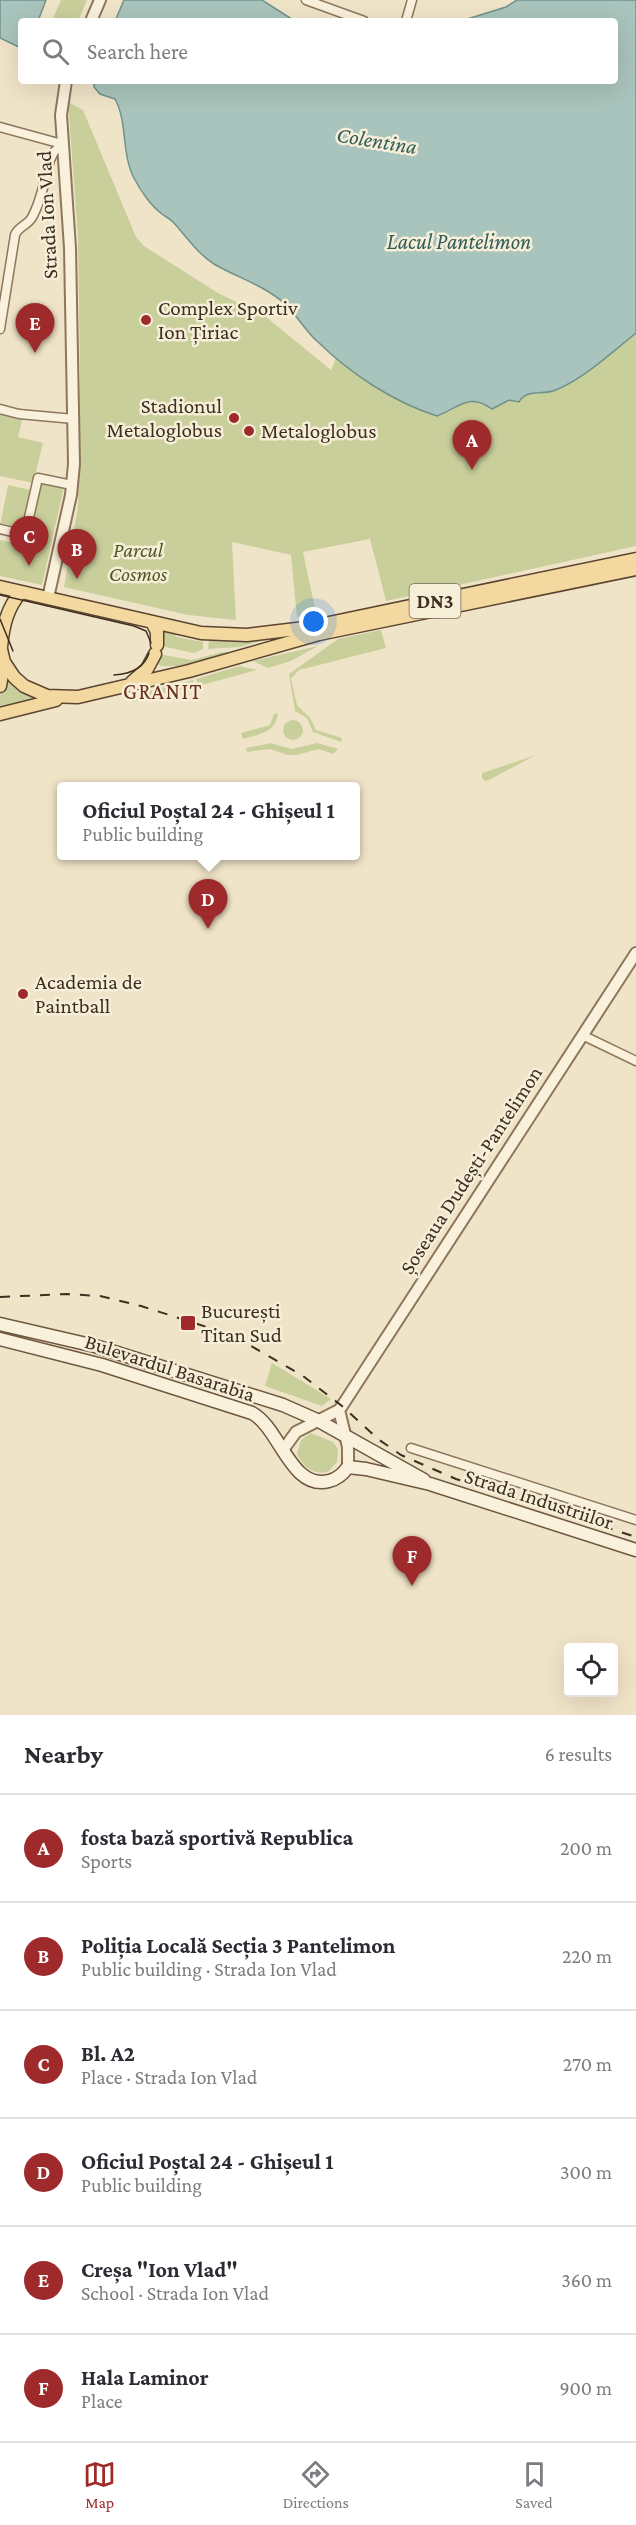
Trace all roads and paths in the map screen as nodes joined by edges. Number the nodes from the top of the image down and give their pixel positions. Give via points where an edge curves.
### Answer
1 (100, 0) edge
2 (306, 0) edge
3 (412, 0) edge
4 (92, 18) edge
5 (356, 18) edge
6 (407, 18) edge
7 (65, 84) edge
8 (0, 127) edge
9 (62, 144) junction
10 (0, 329) edge
11 (0, 409) edge
12 (74, 419) junction
13 (72, 485) junction
14 (0, 529) edge
15 (636, 559) edge
16 (636, 569) edge
17 (0, 587) edge
18 (21, 592) junction
19 (48, 598) junction
20 (152, 622) junction
21 (1, 646) edge
22 (4, 662) junction
23 (0, 686) edge
24 (126, 686) junction
25 (78, 697) junction
26 (0, 714) edge
27 (636, 953) edge
28 (582, 1035) junction
29 (636, 1061) edge
30 (0, 1324) edge
31 (0, 1339) edge
32 (339, 1410) junction
33 (317, 1420) junction
34 (345, 1436) junction
35 (411, 1448) dead end
36 (283, 1450) junction
37 (348, 1467) junction
38 (430, 1484) junction
39 (636, 1520) edge
40 (636, 1551) edge

1 - 4 street
2 - 5 street
3 - 6 street
7 - 9 street, Strada Ion Vlad via 61,104
8 - 9 street
9 - 10 street via 50,160 33,216 15,235
9 - 12 street, Strada Ion Vlad via 70,248
11 - 12 street
12 - 13 street, Strada Ion Vlad
13 - 14 street via 38,478 25,535
13 - 19 street, Strada Ion Vlad
15 - 20 main road, DN3 via 272,633 201,633
16 - 24 main road, DN3 via 319,634
17 - 18 main road, DN3
18 - 19 main road, DN3
18 - 21 main road via 5,619
19 - 20 main road, DN3
20 - 24 main road via 157,632 156,650 147,669
21 - 22 main road, DN3
22 - 23 main road
22 - 25 main road, DN3 via 18,682 39,694
24 - 25 main road, DN3
25 - 26 main road
27 - 28 street, Șoseaua Dudești-Pantelimon
28 - 29 street
28 - 32 street, Șoseaua Dudești-Pantelimon
30 - 33 main road, Bulevardul Basarabia via 79,1341 184,1372
31 - 36 main road, Bulevardul Basarabia via 102,1365 252,1413 264,1421
32 - 33 street
32 - 34 street
33 - 34 main road, Strada Industriilor
33 - 36 street via 296,1432
34 - 37 street
34 - 38 main road, Strada Industriilor
35 - 39 street
36 - 37 main road, Bulevardul Basarabia via 300,1474 318,1482 339,1477
37 - 38 main road, Strada Industriilor
38 - 40 main road, Strada Industriilor

